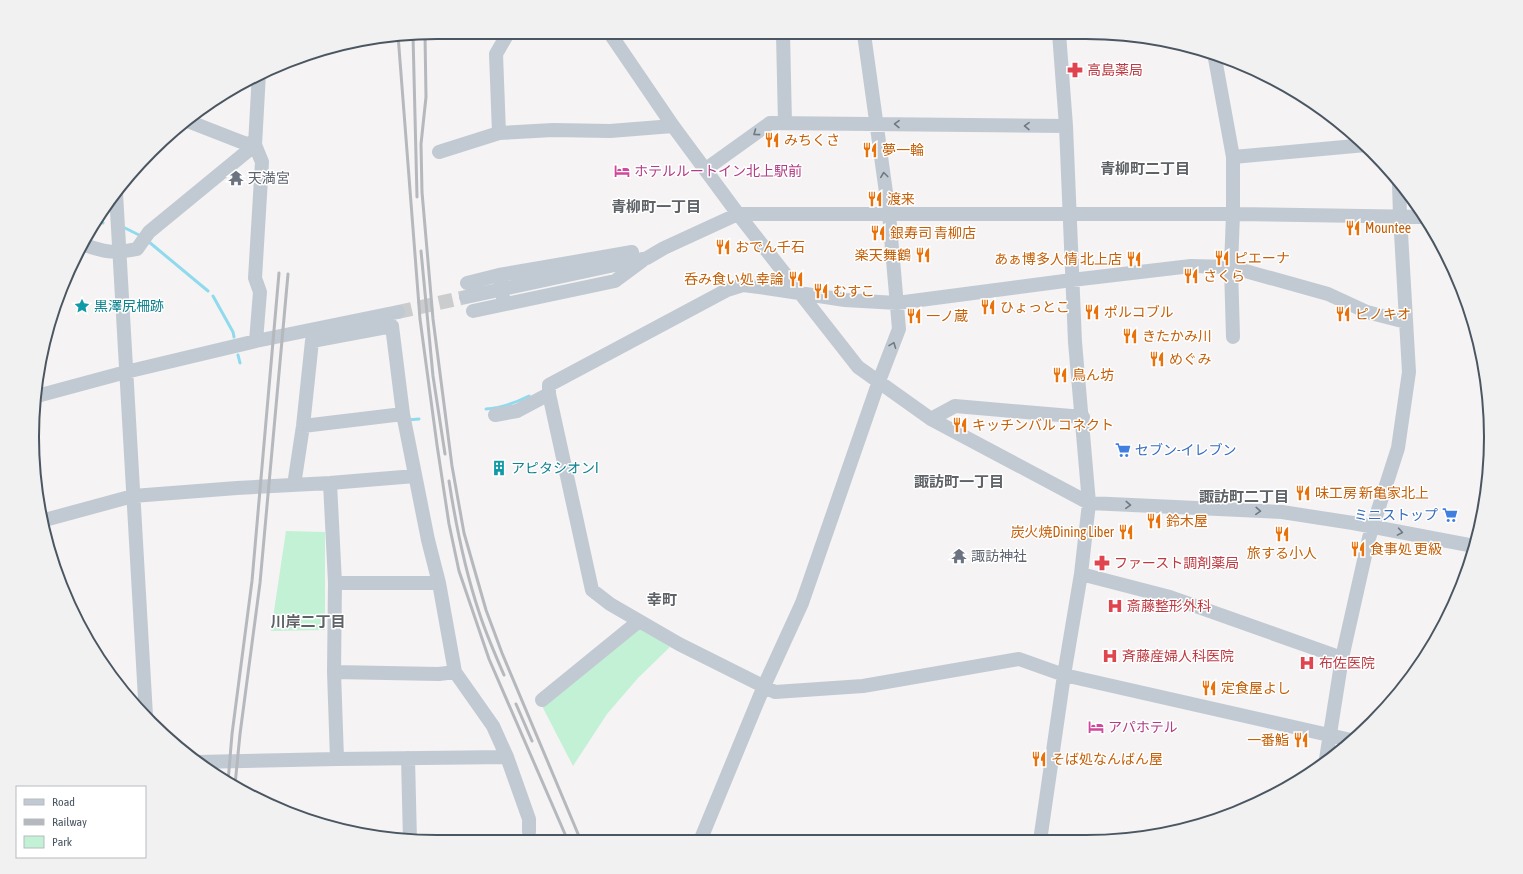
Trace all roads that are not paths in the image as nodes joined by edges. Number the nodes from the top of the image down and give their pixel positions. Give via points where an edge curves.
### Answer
1 (505, 39) edge
2 (614, 39) edge
3 (783, 39) edge
4 (865, 39) edge
5 (1059, 39) edge
6 (1215, 61) edge
7 (259, 81) edge
8 (785, 122) junction
9 (193, 123) edge
10 (877, 124) junction
11 (673, 126) junction
12 (1066, 126) junction
13 (499, 133) junction
14 (255, 145) junction
15 (1356, 146) edge
16 (439, 152) dead end
17 (1233, 157) junction
18 (706, 169) junction
19 (1399, 192) edge
20 (116, 201) edge
21 (738, 214) junction
22 (889, 214) junction
23 (1233, 214) junction
24 (1069, 215) junction
25 (1400, 216) junction
26 (1417, 217) edge
27 (88, 246) edge
28 (119, 253) junction
29 (647, 258) junction
30 (1231, 267) junction
31 (499, 277) junction
32 (1072, 280) junction
33 (799, 293) junction
34 (504, 301) junction
35 (897, 303) junction
36 (473, 311) tunnel mouth
37 (398, 312) tunnel mouth
38 (1406, 322) junction
39 (1233, 337) dead end
40 (256, 341) junction
41 (126, 372) junction
42 (879, 381) junction
43 (549, 394) junction
44 (41, 395) edge
45 (403, 414) junction
46 (495, 415) dead end
47 (1083, 417) junction
48 (931, 419) junction
49 (302, 426) junction
50 (415, 476) junction
51 (330, 483) junction
52 (294, 485) junction
53 (133, 496) junction
54 (1089, 503) junction
55 (48, 519) edge
56 (1374, 528) junction
57 (1469, 545) edge
58 (1081, 574) junction
59 (335, 583) junction
60 (438, 583) junction
61 (638, 621) junction
62 (1342, 658) junction
63 (334, 672) junction
64 (455, 672) junction
65 (1064, 675) junction
66 (764, 686) junction
67 (542, 700) dead end
68 (145, 707) edge
69 (1330, 735) junction
70 (1345, 739) edge
71 (1327, 754) edge
72 (507, 757) junction
73 (337, 758) junction
74 (408, 758) junction
75 (207, 762) edge
76 (529, 832) dead end
77 (410, 834) edge
78 (702, 835) edge
79 (1041, 835) edge

1 - 13 street via 496,54
2 - 11 street
3 - 8 street
4 - 10 street
5 - 12 street
6 - 17 street
7 - 14 street
8 - 10 street
8 -> 18 street via 770,123
9 - 14 street
12 -> 10 street
22 -> 10 street
11 - 13 street
11 - 18 street
12 - 24 street
13 - 16 street
14 - 28 street via 148,232 137,249
14 - 40 street via 262,162 255,278 260,292
15 - 17 street
17 - 23 street
18 - 21 street
19 - 25 street
20 - 28 street
21 - 22 street
21 - 29 street
21 - 33 street
22 - 24 street
22 - 35 street
23 - 24 street
23 - 25 street
23 - 30 street
24 - 32 street
25 - 26 street
25 - 38 street
27 - 28 street via 100,251
28 - 41 street
29 - 31 street via 632,252
29 - 31 street via 467,290
29 - 34 street via 615,281
30 - 32 street via 1191,266
30 - 38 street via 1328,294 1367,312
30 - 39 street
31 - 34 street, bridge
32 - 35 street
32 - 47 street
33 - 35 street via 845,300
33 - 42 street via 858,367
33 - 43 street via 743,286 727,290 549,385
34 - 36 street
42 -> 35 street via 899,329
37 - 40 street
38 - 56 street via 1409,372 1398,448
40 - 41 street
41 - 44 street
41 - 53 street
42 - 48 street
42 - 66 street via 802,603
43 - 46 street via 517,411
43 - 61 street via 592,590
45 - 49 street
45 - 49 street via 392,326 312,341
45 - 50 street
47 - 48 street via 955,406
47 - 54 street
48 - 54 street
49 - 52 street
50 - 51 street
50 - 60 street
51 - 52 street
51 - 59 street
52 - 53 street
53 - 55 street
53 - 68 street
54 -> 56 street via 1282,512
54 - 58 street
56 -> 57 street
56 - 62 street via 1369,538
58 - 62 street via 1170,597
58 - 65 street
59 - 60 street
59 - 63 street
60 - 64 street
61 - 66 street
61 - 67 street
62 - 69 street
63 - 64 street
63 - 73 street
64 - 72 street via 493,726
65 - 66 street via 1019,659 863,686 775,692
65 - 69 street
65 - 79 street
66 - 78 street
69 - 70 street
69 - 71 street
72 - 74 street
72 - 76 street via 528,819
73 - 74 street
73 - 75 street
74 - 77 street

